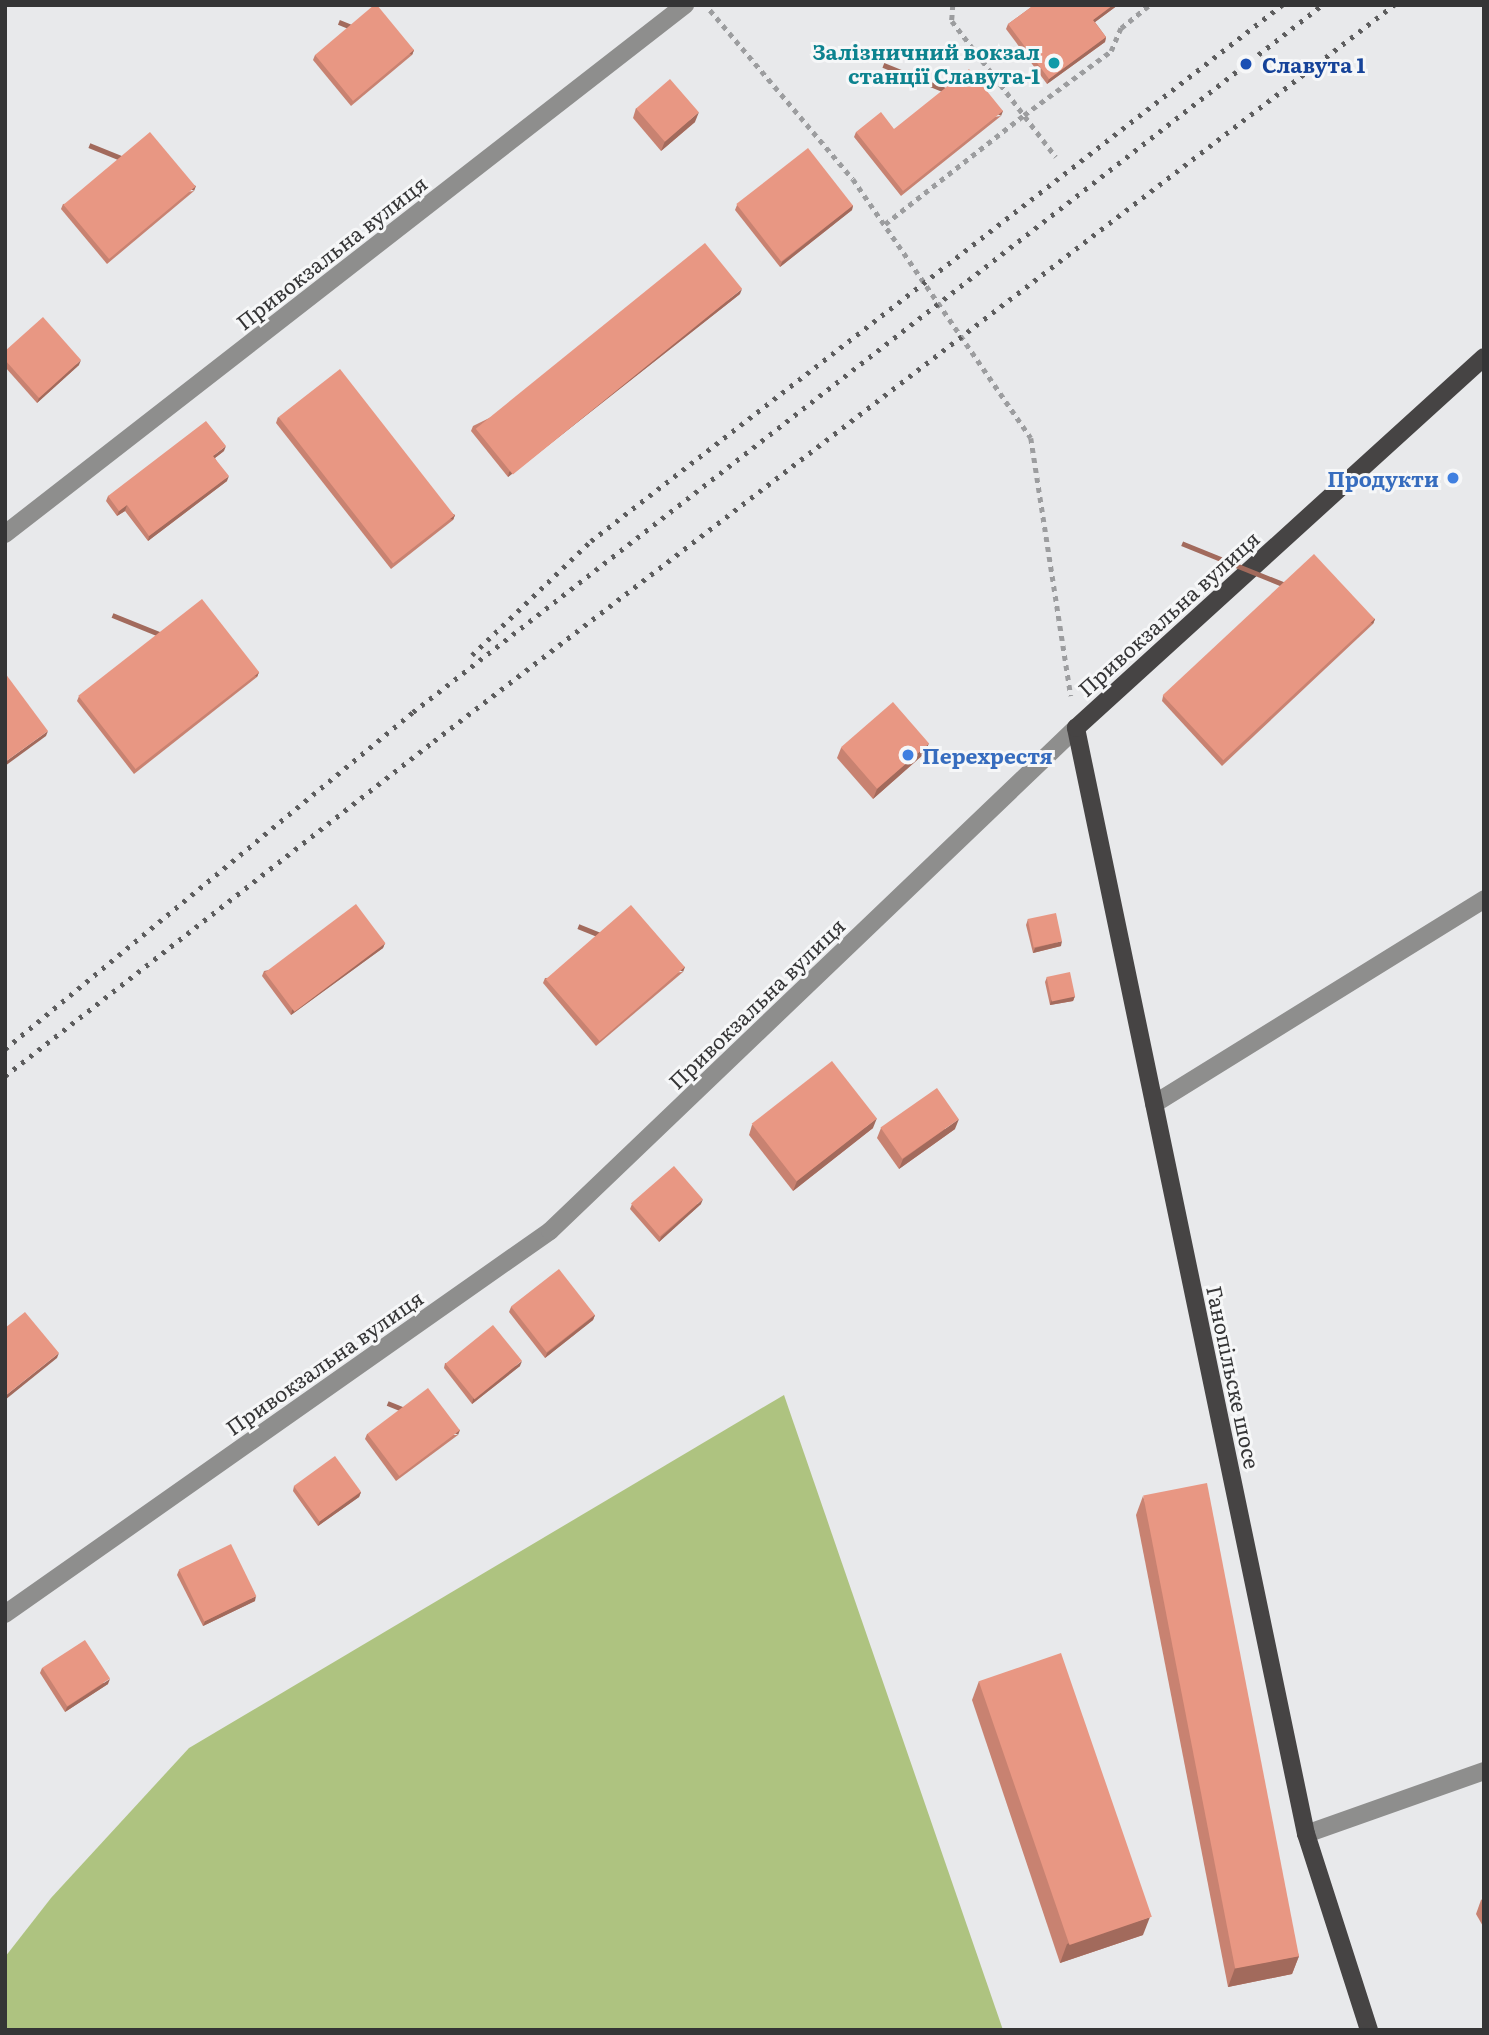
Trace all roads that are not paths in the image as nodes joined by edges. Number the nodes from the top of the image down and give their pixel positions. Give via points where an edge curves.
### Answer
1 (685, 5) edge
2 (1484, 357) edge
3 (5, 534) edge
4 (1076, 728) junction
5 (1484, 899) edge
6 (1154, 1104) junction
7 (5, 1614) edge
8 (1484, 1771) edge
9 (1306, 1834) junction
10 (1369, 2030) edge

1 - 3 street, Привокзальна вулиця
2 - 4 main road, Привокзальна вулиця
4 - 6 main road, Ганопільске шосе
4 - 7 street, Привокзальна вулиця via 550,1231
5 - 6 street
6 - 9 main road, Ганопільске шосе
8 - 9 street
9 - 10 main road, Ганопільске шосе

